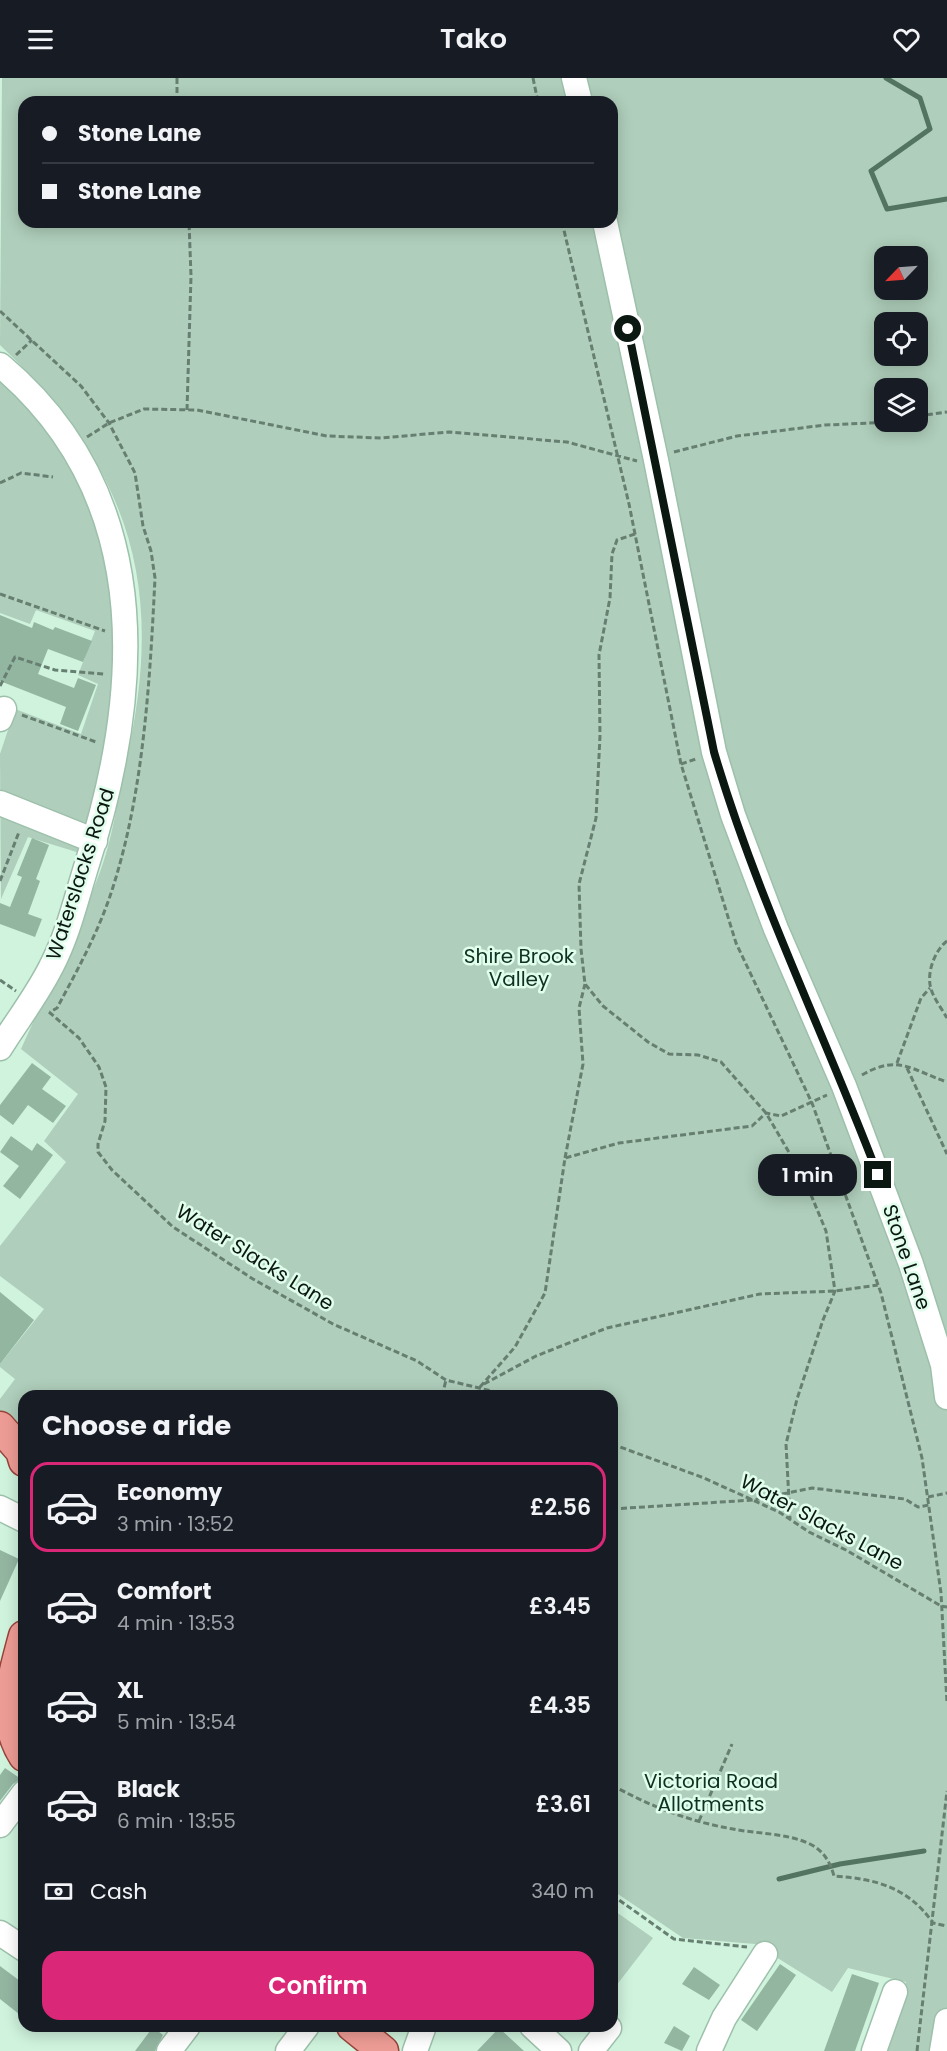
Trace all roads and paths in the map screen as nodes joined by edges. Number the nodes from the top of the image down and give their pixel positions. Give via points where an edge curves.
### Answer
1 (177, 78) edge
2 (533, 78) edge
3 (574, 78) edge
4 (177, 96) edge
5 (537, 96) edge
6 (578, 96) edge
7 (189, 228) edge
8 (563, 228) edge
9 (606, 228) edge
10 (0, 311) edge
11 (32, 340) junction
12 (5, 363) edge
13 (188, 410) junction
14 (947, 412) edge
15 (928, 415) edge
16 (109, 423) junction
17 (874, 423) edge
18 (83, 440) dead end
19 (617, 455) junction
20 (656, 460) junction
21 (53, 477) dead end
22 (0, 483) edge
23 (635, 534) junction
24 (0, 594) edge
25 (106, 632) dead end
26 (104, 674) dead end
27 (6, 707) edge
28 (96, 742) dead end
29 (0, 803) edge
30 (20, 830) dead end
31 (95, 841) junction
32 (0, 881) edge
33 (947, 940) edge
34 (0, 980) edge
35 (585, 984) junction
36 (930, 987) junction
37 (20, 994) dead end
38 (45, 1010) dead end
39 (947, 1018) edge
40 (0, 1048) edge
41 (897, 1063) junction
42 (906, 1066) junction
43 (947, 1082) edge
44 (844, 1086) junction
45 (812, 1103) junction
46 (766, 1113) junction
47 (947, 1154) edge
48 (565, 1158) junction
49 (878, 1285) junction
50 (836, 1292) junction
51 (447, 1380) junction
52 (946, 1386) edge
53 (480, 1387) junction
54 (444, 1390) edge
55 (491, 1390) edge
56 (0, 1427) edge
57 (618, 1446) edge
58 (18, 1448) edge
59 (947, 1493) edge
60 (788, 1494) junction
61 (927, 1497) junction
62 (753, 1500) junction
63 (928, 1504) junction
64 (0, 1508) edge
65 (618, 1509) edge
66 (18, 1517) edge
67 (790, 1519) junction
68 (941, 1606) junction
69 (947, 1607) edge
70 (18, 1659) edge
71 (947, 1703) edge
72 (11, 1743) edge
73 (732, 1744) dead end
74 (618, 1789) edge
75 (947, 1791) edge
76 (18, 1805) edge
77 (699, 1821) junction
78 (5, 1832) edge
79 (618, 1899) edge
80 (933, 1923) junction
81 (947, 1926) edge
82 (0, 1933) edge
83 (18, 1945) edge
84 (765, 1954) joint
85 (896, 1992) dead end
86 (947, 2021) edge
87 (183, 2032) edge
88 (302, 2032) edge
89 (359, 2032) edge
90 (422, 2032) edge
91 (539, 2032) edge
92 (606, 2032) edge
93 (169, 2051) edge
94 (288, 2051) edge
95 (383, 2051) edge
96 (415, 2051) edge
97 (560, 2051) edge
98 (591, 2051) edge
99 (709, 2051) edge
100 (874, 2051) edge
101 (917, 2051) edge
102 (942, 2051) edge

1 - 4 path
2 - 5 path
3 - 6 street
7 - 13 path
8 - 19 path
9 - 20 street, Stone Lane
10 - 11 path
11 - 12 path
11 - 16 path via 81,386
12 - 31 street, Waterslacks Road via 72,447 101,506 120,562 126,618 122,711
13 - 16 path via 144,408
13 - 19 path via 327,436 381,438 482,433 567,442
14 - 15 path
16 - 18 path
17 - 20 path via 737,436 677,450
19 - 20 path via 644,463
19 - 23 path
20 - 44 street, Stone Lane via 714,752 776,929
21 - 22 path via 21,472
23 - 35 path via 617,540 612,554 610,598 600,655 596,818 579,884
23 - 45 path via 681,764 736,943
24 - 25 path
26 - 27 path via 55,670 15,657
27 - 28 path
29 - 31 street
30 - 32 path
31 - 40 street, Waterslacks Road via 51,969
33 - 36 path via 934,959
34 - 37 path
35 - 46 path via 603,1006 648,1042 669,1054 698,1055 721,1062
35 - 48 path via 579,1008 583,1064
36 - 39 path
36 - 41 path via 921,998
38 - 51 path, Water Slacks Lane via 79,1038 99,1067 106,1099 98,1152 155,1211 253,1279
41 - 42 path
41 - 44 path via 873,1069
42 - 43 path
42 - 47 path
44 - 52 street, Stone Lane via 911,1264
45 - 46 path via 781,1116
45 - 49 path
46 - 48 path via 752,1126 619,1143
46 - 50 path via 804,1178 826,1231
48 - 53 path via 545,1293 515,1347
49 - 50 path
49 - 61 path via 922,1458
50 - 53 path via 760,1294 607,1328 536,1356
50 - 60 path via 823,1320 786,1444
51 - 53 path, Water Slacks Lane
51 - 54 path
53 - 55 path, Water Slacks Lane
56 - 58 main road
57 - 62 path, Water Slacks Lane
59 - 61 path
60 - 62 path
60 - 63 path via 812,1488 905,1499 918,1507
60 - 67 path
61 - 63 path
62 - 65 path
62 - 67 path, Water Slacks Lane
63 - 68 path
64 - 66 street
67 - 68 path, Water Slacks Lane
68 - 69 path, Water Slacks Lane
68 - 71 path
70 - 72 main road via 4,1713
73 - 77 path
74 - 77 path
75 - 80 path
76 - 78 street
77 - 80 path via 790,1837 812,1845 828,1859 834,1876 887,1884 923,1909
79 - 84 path via 674,1939 752,1947
80 - 81 path
80 - 101 path
82 - 83 street
84 - 99 street via 724,2018
85 - 100 street
86 - 102 street
87 - 93 street
88 - 94 street
89 - 95 main road
90 - 96 street
91 - 97 street
92 - 98 street

